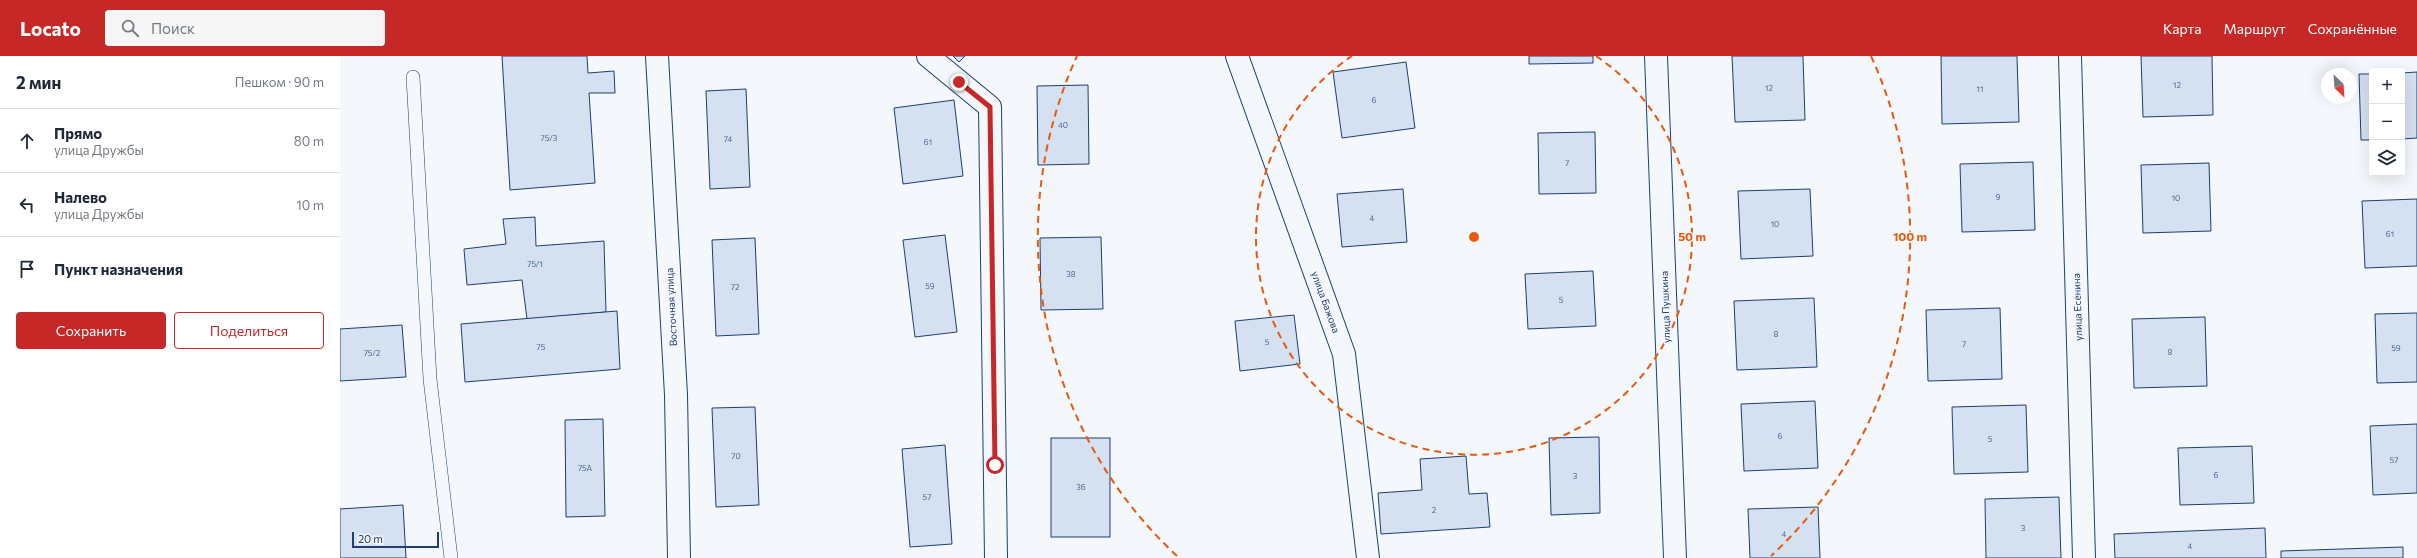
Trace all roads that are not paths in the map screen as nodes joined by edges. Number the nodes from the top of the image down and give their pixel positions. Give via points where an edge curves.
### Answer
1 (657, 56) edge
2 (928, 56) edge
3 (1237, 56) edge
4 (1656, 56) edge
5 (2070, 56) edge
6 (413, 77) dead end
7 (451, 558) edge
8 (679, 558) edge
9 (996, 558) edge
10 (1368, 558) edge
11 (1675, 558) edge
12 (2084, 558) edge

1 - 8 street, Восточная улица via 676,395
2 - 9 street via 990,107
3 - 10 street, улица Бажова via 1344,354
4 - 11 street, улица Пушкина
5 - 12 street, улица Есенина
6 - 7 lane via 430,379

